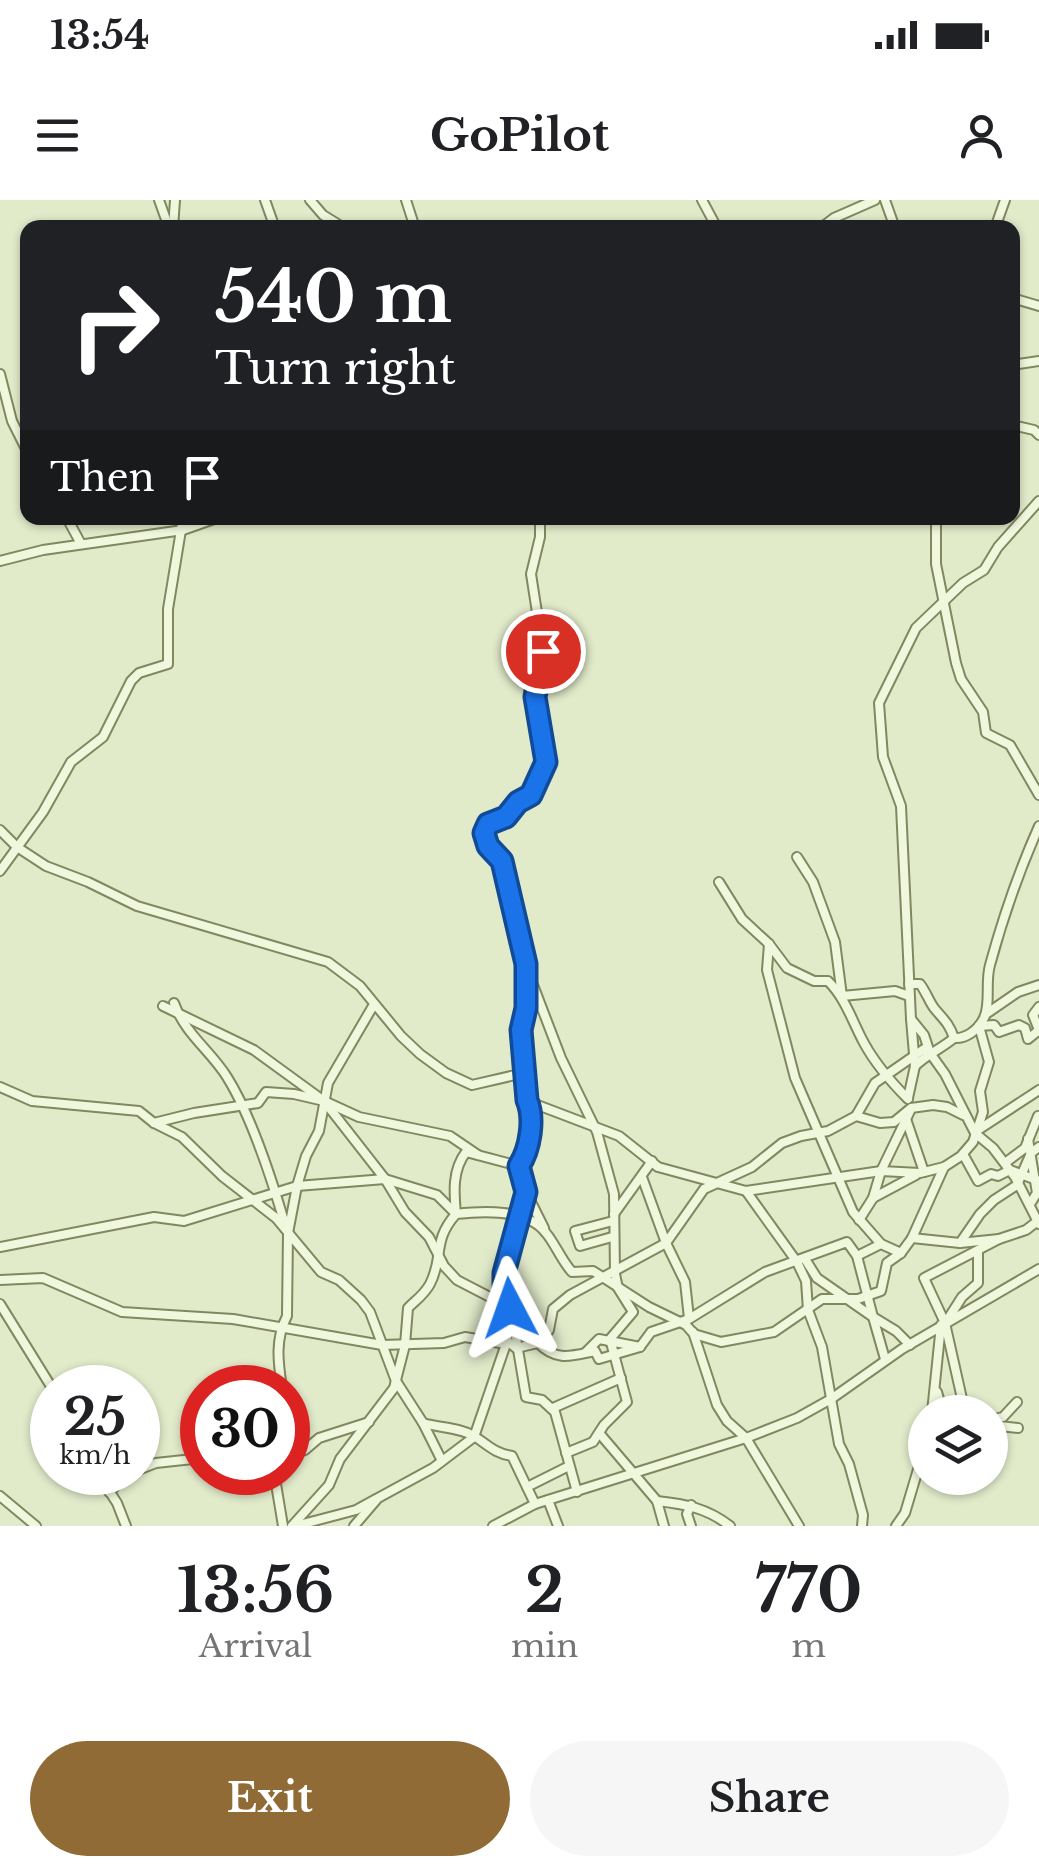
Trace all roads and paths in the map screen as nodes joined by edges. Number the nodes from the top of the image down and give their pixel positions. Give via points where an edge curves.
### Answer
1 (310, 200) edge
2 (702, 200) edge
3 (875, 200) edge
4 (708, 205) edge
5 (332, 220) edge
6 (831, 220) edge
7 (0, 374) edge
8 (20, 436) edge
9 (1039, 501) edge
10 (1020, 522) edge
11 (71, 525) edge
12 (183, 525) edge
13 (197, 525) edge
14 (540, 525) edge
15 (935, 525) edge
16 (1018, 525) edge
17 (183, 530) junction
18 (81, 544) junction
19 (0, 560) edge
20 (943, 603) junction
21 (1039, 795) edge
22 (1039, 826) edge
23 (0, 830) edge
24 (17, 848) junction
25 (797, 857) dead end
26 (0, 871) edge
27 (718, 882) dead end
28 (769, 944) junction
29 (526, 964) junction
30 (909, 984) junction
31 (1039, 986) edge
32 (842, 996) junction
33 (909, 996) junction
34 (174, 1003) dead end
35 (162, 1006) dead end
36 (374, 1006) junction
37 (1039, 1007) edge
38 (986, 1014) junction
39 (178, 1015) junction
40 (911, 1019) junction
41 (979, 1026) junction
42 (954, 1038) junction
43 (930, 1054) junction
44 (914, 1056) junction
45 (915, 1066) junction
46 (524, 1073) junction
47 (884, 1075) junction
48 (0, 1087) edge
49 (1039, 1090) edge
50 (527, 1100) junction
51 (1023, 1100) junction
52 (324, 1101) junction
53 (909, 1104) junction
54 (240, 1107) junction
55 (856, 1116) junction
56 (967, 1117) junction
57 (1038, 1117) edge
58 (906, 1118) junction
59 (154, 1124) junction
60 (592, 1124) junction
61 (820, 1133) junction
62 (975, 1133) junction
63 (1028, 1139) junction
64 (1035, 1150) edge
65 (963, 1154) junction
66 (478, 1155) junction
67 (652, 1161) junction
68 (519, 1166) junction
69 (944, 1167) junction
70 (1008, 1167) junction
71 (881, 1171) junction
72 (922, 1172) junction
73 (642, 1177) junction
74 (837, 1177) junction
75 (385, 1178) junction
76 (1032, 1179) edge
77 (716, 1185) junction
78 (296, 1186) junction
79 (1017, 1186) junction
80 (274, 1191) junction
81 (746, 1191) junction
82 (526, 1192) junction
83 (873, 1198) junction
84 (253, 1200) junction
85 (1030, 1204) junction
86 (456, 1214) junction
87 (518, 1217) junction
88 (614, 1218) junction
89 (859, 1220) junction
90 (1039, 1222) edge
91 (544, 1229) junction
92 (288, 1232) junction
93 (612, 1237) junction
94 (912, 1238) junction
95 (1000, 1239) junction
96 (666, 1243) junction
97 (960, 1243) junction
98 (880, 1244) junction
99 (0, 1247) edge
100 (437, 1252) junction
101 (978, 1252) junction
102 (901, 1253) junction
103 (857, 1256) junction
104 (801, 1260) junction
105 (1039, 1270) edge
106 (610, 1275) junction
107 (0, 1280) edge
108 (618, 1288) junction
109 (866, 1296) junction
110 (844, 1297) junction
111 (0, 1304) edge
112 (510, 1308) junction
113 (808, 1310) junction
114 (872, 1316) junction
115 (689, 1319) junction
116 (678, 1322) junction
117 (943, 1324) junction
118 (281, 1328) junction
119 (694, 1334) junction
120 (610, 1339) junction
121 (506, 1341) junction
122 (538, 1343) junction
123 (405, 1344) junction
124 (382, 1345) junction
125 (910, 1345) junction
126 (640, 1347) junction
127 (516, 1348) junction
128 (586, 1352) junction
129 (616, 1356) junction
130 (884, 1360) junction
131 (38, 1365) edge
132 (279, 1365) edge
133 (621, 1378) junction
134 (396, 1379) junction
135 (935, 1383) junction
136 (934, 1395) edge
137 (938, 1395) edge
138 (962, 1395) edge
139 (831, 1399) junction
140 (1017, 1402) dead end
141 (553, 1408) junction
142 (1008, 1412) edge
143 (368, 1422) junction
144 (423, 1423) junction
145 (1008, 1426) edge
146 (1018, 1428) dead end
147 (600, 1434) junction
148 (474, 1436) junction
149 (746, 1438) junction
150 (310, 1446) edge
151 (566, 1454) junction
152 (442, 1459) junction
153 (569, 1466) junction
154 (631, 1474) junction
155 (528, 1487) junction
156 (578, 1492) junction
157 (111, 1495) edge
158 (278, 1495) edge
159 (911, 1495) edge
160 (0, 1496) edge
161 (378, 1498) junction
162 (548, 1500) junction
163 (657, 1501) junction
164 (535, 1504) junction
165 (691, 1505) junction
166 (36, 1526) edge
167 (126, 1526) edge
168 (283, 1526) edge
169 (294, 1526) edge
170 (354, 1526) edge
171 (493, 1526) edge
172 (558, 1526) edge
173 (664, 1526) edge
174 (691, 1526) edge
175 (730, 1526) edge
176 (798, 1526) edge
177 (862, 1526) edge
178 (896, 1526) edge

1 - 5 street
2 - 4 street
3 - 6 street
7 - 8 street
9 - 10 street
11 - 18 street
12 - 17 street
13 - 17 street
14 - 29 street via 532,574 543,651 535,697 546,762 531,795 484,833 502,861
15 - 20 street
16 - 20 street via 984,570
17 - 18 street
17 - 24 street via 168,609 168,664 131,681 103,737 71,762
18 - 19 street
20 - 21 street via 961,679 982,712 986,734 1010,745
20 - 30 street via 916,628 880,703 884,757 902,806
22 - 38 street via 989,969
23 - 24 street
24 - 26 street
24 - 36 street via 138,906 328,962
25 - 32 street via 835,942
27 - 28 street
28 - 32 street via 796,974 828,981
28 - 61 street via 767,970 794,1078
29 - 46 street
29 - 60 street
30 - 33 street
30 - 42 street via 924,988
31 - 38 street
32 - 33 street
32 - 47 street
33 - 40 street
34 - 39 street
35 - 39 street
36 - 46 street via 420,1054 472,1085
36 - 52 street
37 - 41 street via 1033,1015 1038,1030 1028,1039 1019,1025 999,1032 994,1025
38 - 41 street
39 - 52 street via 254,1050
39 - 54 street via 224,1072
40 - 43 street
40 - 44 street
41 - 42 street
41 - 62 street via 989,1062
42 - 43 street
43 - 44 street via 924,1049
43 - 45 street
43 - 56 street
44 - 45 street
44 - 47 street
45 - 53 street
46 - 50 street
47 - 53 street
47 - 55 street
48 - 59 street via 32,1101 139,1111
49 - 51 street
50 - 60 street
50 - 68 street via 531,1120
51 - 57 street
51 - 62 street
52 - 54 street via 266,1092 258,1103
52 - 66 street via 359,1118 450,1136
52 - 75 street
52 - 78 street
53 - 55 street via 894,1122
53 - 56 street via 947,1107
53 - 58 street
54 - 59 street
54 - 80 street
55 - 61 street
56 - 62 street
57 - 63 street
58 - 71 street
58 - 72 street
59 - 84 street via 182,1136
60 - 67 street
60 - 88 street via 612,1183
61 - 74 street
61 - 77 street via 782,1144
62 - 65 street
62 - 70 street
63 - 64 street
63 - 70 street
64 - 76 street
65 - 69 street
65 - 70 street via 978,1181
66 - 68 street
66 - 86 street via 466,1152 460,1159
67 - 73 street
67 - 77 street
68 - 82 street
69 - 72 street
69 - 94 street
70 - 76 street
70 - 79 street
71 - 72 street
71 - 74 street
71 - 83 street
72 - 83 street
73 - 88 street
73 - 96 street
74 - 81 street
74 - 89 street
75 - 78 street
75 - 86 street via 437,1195
75 - 100 street
76 - 79 street
76 - 85 street via 1037,1193
77 - 81 street
77 - 96 street via 696,1198
78 - 80 street
78 - 92 street
79 - 85 street
79 - 97 street via 980,1214
80 - 84 street
80 - 92 street
81 - 104 street
82 - 87 street
82 - 91 street
83 - 89 street
84 - 92 street
84 - 99 street via 184,1221 154,1217
85 - 90 street
86 - 87 street
86 - 100 street via 440,1234
87 - 91 street
87 - 112 street via 504,1273
88 - 93 street
88 - 93 street via 575,1231 580,1246
89 - 98 street
90 - 95 street
91 - 106 street via 572,1272
92 - 118 street via 289,1291
92 - 124 street via 321,1272 339,1280 370,1312
93 - 106 street
94 - 97 street
94 - 102 street
95 - 97 street
95 - 101 street
96 - 106 street
96 - 115 street via 685,1282
98 - 102 street
98 - 103 street
100 - 112 street via 457,1280
100 - 123 street via 430,1283 408,1308
101 - 117 street via 978,1283
101 - 117 street via 924,1278
102 - 109 street via 887,1263 880,1291
103 - 104 street via 847,1242
103 - 109 street
104 - 110 street
104 - 113 street
104 - 115 street via 765,1272
105 - 117 street
106 - 108 street
106 - 122 street via 553,1308 550,1330
107 - 118 street via 44,1278 122,1312
108 - 116 street
108 - 120 street via 633,1312
109 - 110 street
109 - 114 street
110 - 113 street via 822,1299
110 - 114 street
111 - 131 street
112 - 121 street
112 - 127 street
113 - 119 street via 774,1332 730,1342
113 - 139 street
114 - 125 street
114 - 130 street
115 - 116 street
115 - 119 street
116 - 119 street
116 - 126 street via 650,1332
117 - 125 street
117 - 135 street
117 - 138 street
118 - 124 street
118 - 132 street
119 - 149 street via 717,1405
120 - 126 street
120 - 128 street via 599,1339
120 - 129 street
121 - 123 street via 465,1336
121 - 127 street
121 - 148 street
122 - 127 street
122 - 128 street via 565,1359
123 - 124 street
123 - 134 street
124 - 134 street
125 - 130 street
126 - 129 street
127 - 141 street via 526,1398
128 - 129 street via 595,1350 599,1360
129 - 133 street
130 - 139 street
133 - 141 street
133 - 147 street via 628,1402
134 - 143 street
134 - 144 street
135 - 136 street
135 - 137 street
139 - 149 street
139 - 177 street
140 - 142 street
141 - 151 street
143 - 150 street
143 - 169 street
144 - 148 street
144 - 152 street
145 - 146 street
147 - 151 street
147 - 154 street
148 - 152 street
148 - 155 street via 512,1456
149 - 154 street
149 - 176 street
151 - 153 street
152 - 161 street
153 - 155 street
153 - 156 street
154 - 156 street
154 - 163 street
155 - 164 street
156 - 162 street
157 - 167 street
158 - 168 street
159 - 178 street
160 - 166 street
161 - 169 street
161 - 170 street
162 - 164 street
162 - 172 street
163 - 165 street
163 - 173 street
164 - 171 street
165 - 174 street
165 - 175 street

